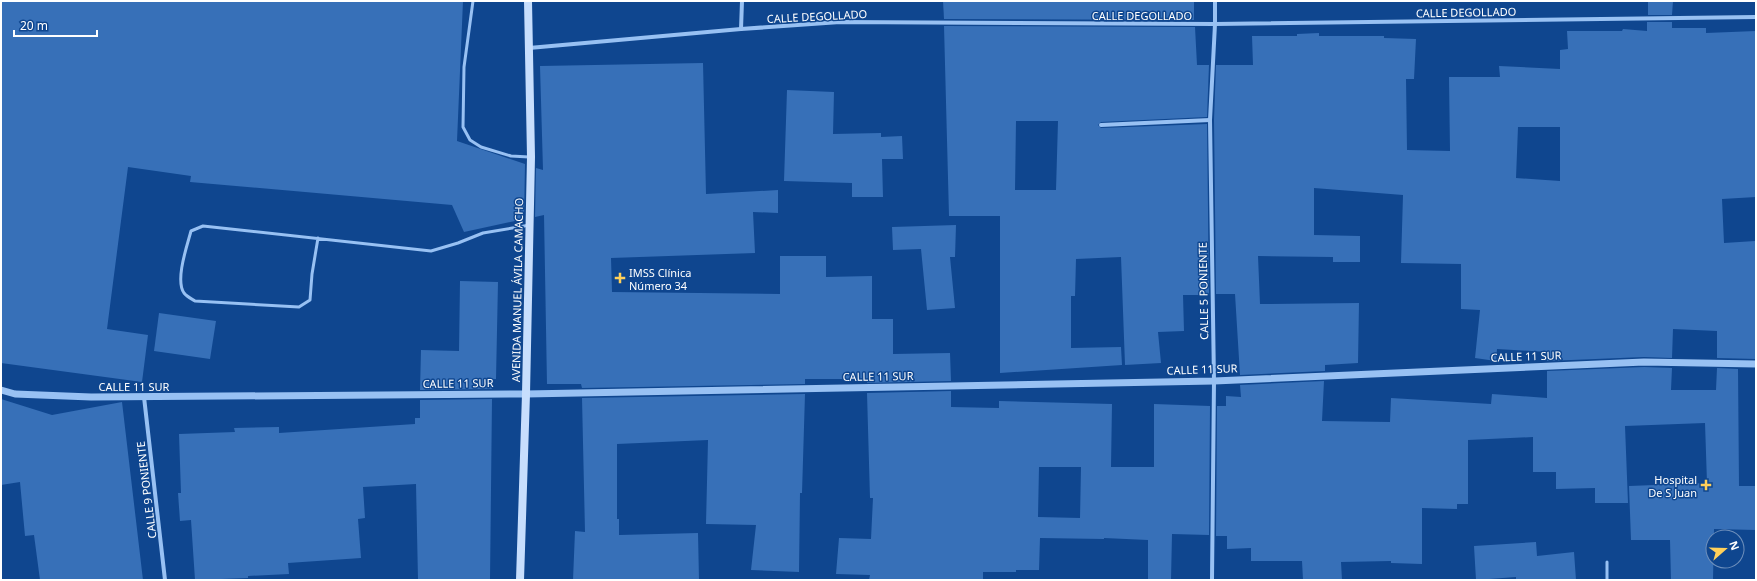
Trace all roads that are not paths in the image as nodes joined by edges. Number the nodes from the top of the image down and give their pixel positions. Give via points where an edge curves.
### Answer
1 (472, 1) edge
2 (528, 1) edge
3 (742, 1) edge
4 (1215, 1) edge
5 (1756, 17) edge
6 (1215, 24) junction
7 (742, 29) junction
8 (529, 48) junction
9 (1210, 120) junction
10 (1101, 125) dead end
11 (531, 157) junction
12 (530, 225) junction
13 (318, 238) junction
14 (1756, 364) edge
15 (1214, 381) junction
16 (1, 390) edge
17 (526, 394) junction
18 (144, 397) junction
19 (1608, 562) dead end
20 (165, 580) edge
21 (520, 580) edge
22 (1212, 580) edge
23 (1607, 580) edge

1 - 11 lane via 464,67 463,127 470,140 481,147 511,156
2 - 8 main road, AVENIDA MANUEL ÁVILA CAMACHO
3 - 7 street
4 - 6 street, CALLE 5 PONIENTE
5 - 6 street, CALLE DEGOLLADO
6 - 7 street, CALLE DEGOLLADO via 840,22
6 - 9 street, CALLE 5 PONIENTE
7 - 8 street, CALLE DEGOLLADO
8 - 11 main road, AVENIDA MANUEL ÁVILA CAMACHO
9 - 10 street
9 - 15 street, CALLE 5 PONIENTE
11 - 12 main road, AVENIDA MANUEL ÁVILA CAMACHO
12 - 13 lane via 484,233 431,251
12 - 17 main road, AVENIDA MANUEL ÁVILA CAMACHO
13 - 13 lane via 203,226 192,231 184,255 180,285 185,295 195,301 300,307 310,300
14 - 15 street, CALLE 11 SUR via 1644,362
15 - 17 street, CALLE 11 SUR
15 - 22 street, CALLE 5 PONIENTE
16 - 18 street, CALLE 11 SUR via 15,394
17 - 18 street, CALLE 11 SUR
17 - 21 main road, AVENIDA MANUEL ÁVILA CAMACHO
18 - 20 street, CALLE 9 PONIENTE
19 - 23 lane

